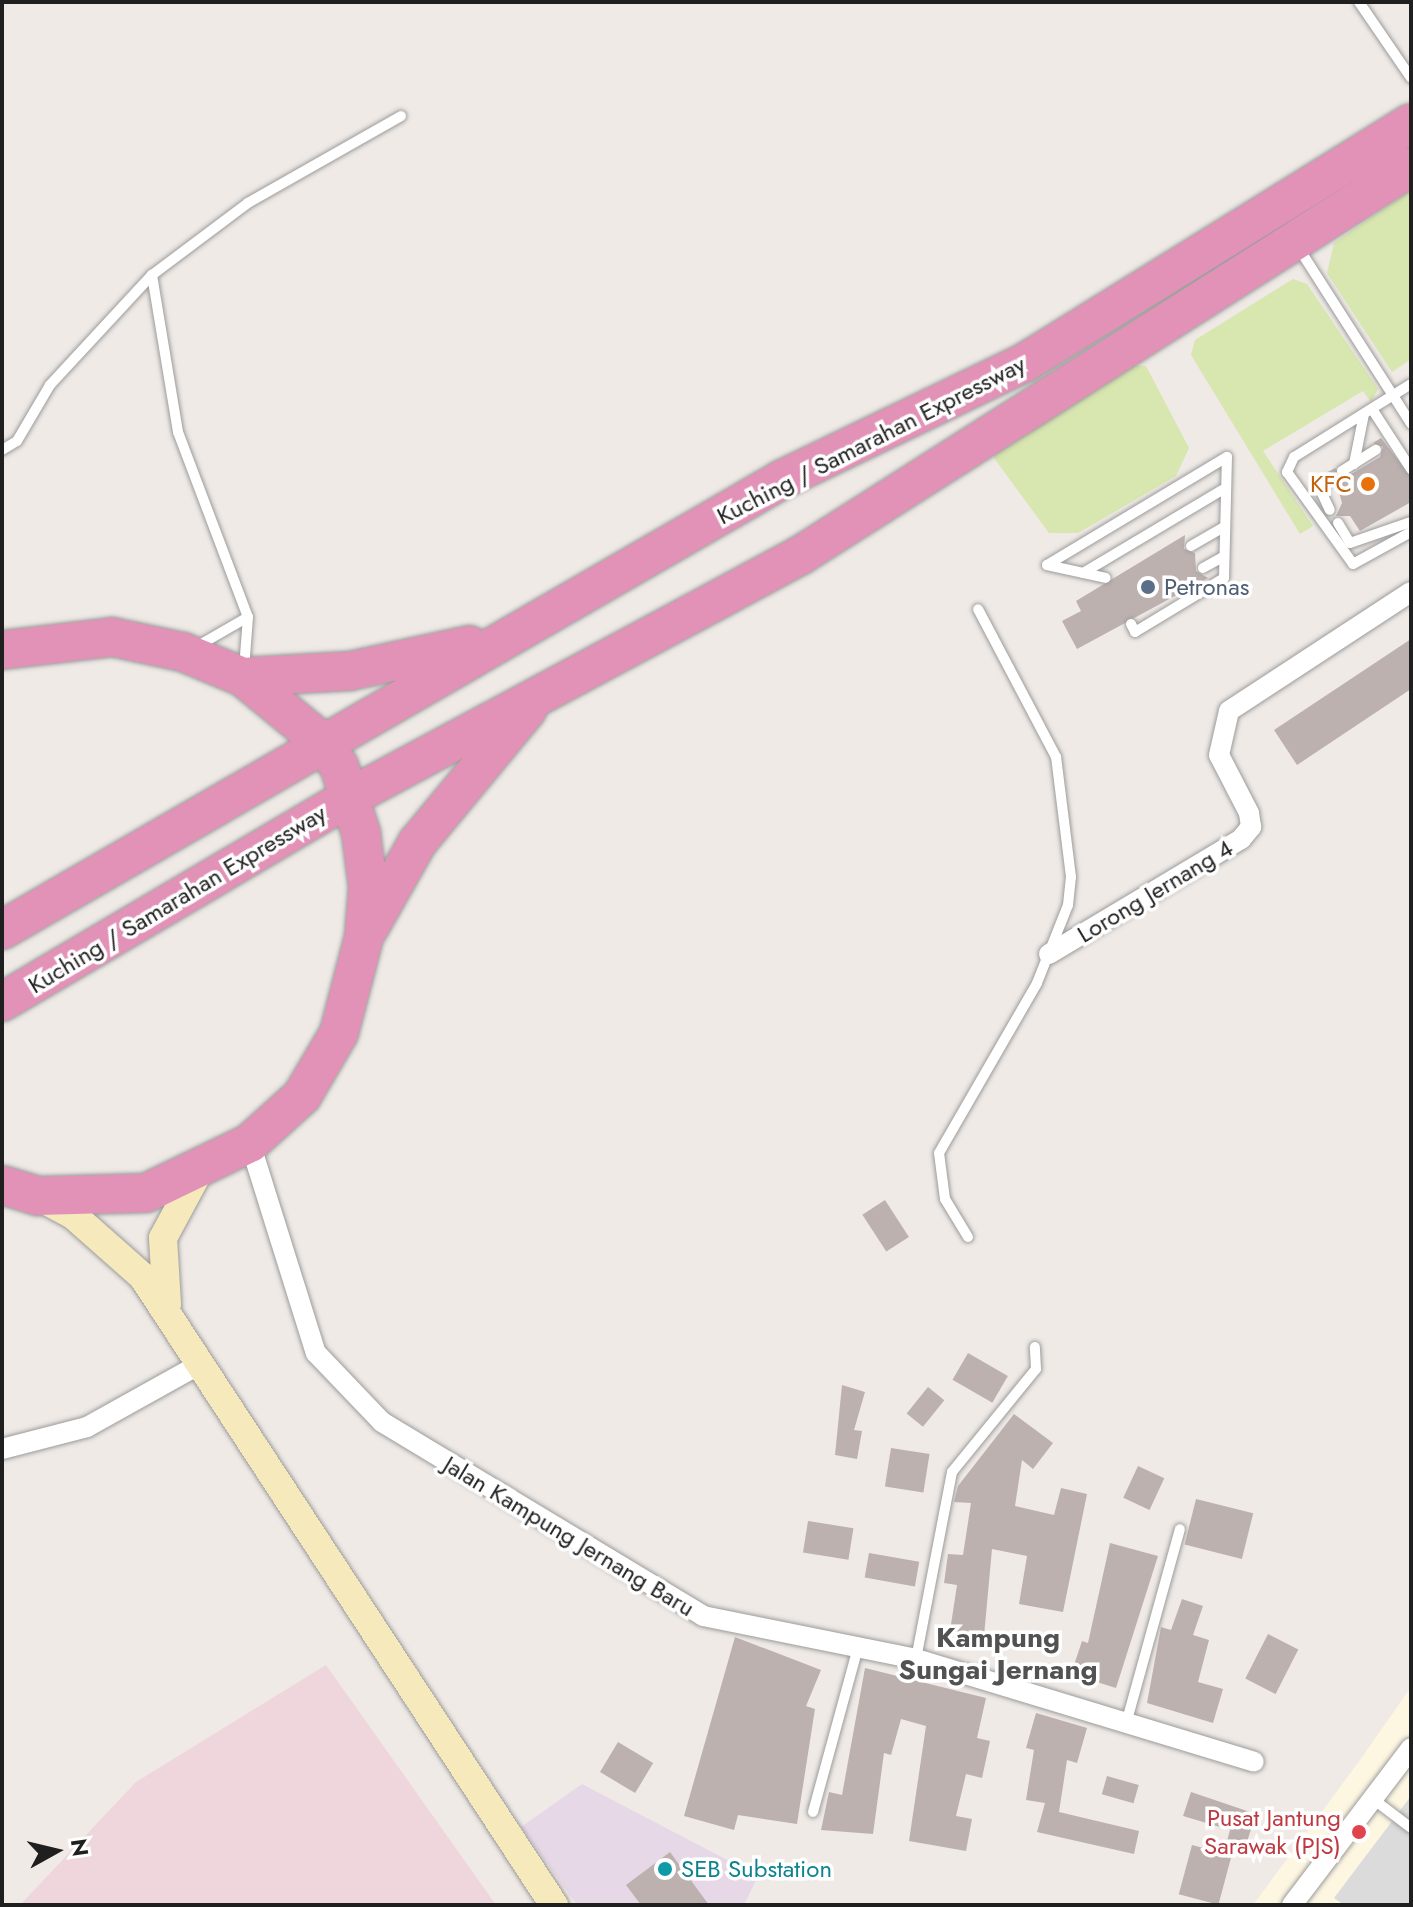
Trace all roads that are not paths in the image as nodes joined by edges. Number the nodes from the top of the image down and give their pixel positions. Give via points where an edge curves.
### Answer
1 (1359, 2) edge
2 (1411, 78) edge
3 (401, 116) dead end
4 (1411, 123) edge
5 (1411, 167) edge
6 (1294, 241) junction
7 (152, 275) junction
8 (1411, 384) edge
9 (1392, 396) junction
10 (1368, 412) junction
11 (1411, 424) edge
12 (2, 450) edge
13 (1376, 450) dead end
14 (1354, 464) junction
15 (1411, 469) edge
16 (1342, 471) dead end
17 (1328, 481) dead end
18 (1222, 490) junction
19 (1330, 510) dead end
20 (1411, 522) edge
21 (1338, 523) dead end
22 (1222, 528) junction
23 (1411, 532) edge
24 (1191, 546) dead end
25 (1223, 557) junction
26 (1203, 568) dead end
27 (1083, 573) junction
28 (1106, 578) dead end
29 (1411, 592) edge
30 (978, 609) dead end
31 (248, 617) junction
32 (1131, 624) dead end
33 (507, 636) junction
34 (2, 650) edge
35 (183, 652) junction
36 (243, 677) junction
37 (539, 695) junction
38 (322, 742) junction
39 (352, 796) junction
40 (2, 930) edge
41 (364, 937) junction
42 (1049, 954) junction
43 (2, 1002) edge
44 (250, 1143) junction
45 (199, 1171) junction
46 (2, 1185) edge
47 (38, 1196) junction
48 (968, 1237) dead end
49 (169, 1316) junction
50 (1035, 1347) dead end
51 (202, 1363) junction
52 (2, 1449) edge
53 (1180, 1529) dead end
54 (858, 1647) junction
55 (916, 1659) junction
56 (1127, 1720) junction
57 (1411, 1748) edge
58 (1254, 1762) dead end
59 (1373, 1799) junction
60 (813, 1812) dead end
61 (1411, 1828) edge
62 (554, 1905) edge
63 (1292, 1905) edge

1 - 2 lane
3 - 7 lane via 248,203
4 - 33 highway, Kuching / Samarahan Expressway via 1024,363 781,480
5 - 6 highway, Kuching / Samarahan Expressway
6 - 9 lane
6 - 37 highway, Kuching / Samarahan Expressway via 801,555
7 - 12 lane via 50,385 17,441
7 - 31 lane via 178,432
8 - 9 lane
9 - 10 lane
9 - 11 lane
10 - 14 lane
10 - 15 lane
10 - 23 lane via 1294,457 1287,472 1353,564
13 - 14 lane
14 - 16 lane
17 - 19 lane via 1320,489
18 - 22 lane
18 - 27 lane
18 - 27 lane via 1227,457 1047,565
20 - 21 lane via 1350,543
22 - 24 lane
22 - 25 lane
25 - 26 lane
25 - 32 lane via 1224,578 1135,632
27 - 28 lane
29 - 42 street, Lorong Jernang 4 via 1229,711 1219,755 1249,813 1251,827 1241,839
30 - 42 lane via 1056,757 1071,877
31 - 35 lane via 227,635
31 - 36 lane
33 - 36 highway via 350,671
33 - 38 highway, Kuching / Samarahan Expressway
34 - 35 highway, Kuching / Samarahan Expressway via 112,637
35 - 36 highway, Kuching / Samarahan Expressway
36 - 38 highway, Kuching / Samarahan Expressway
37 - 39 highway, Kuching / Samarahan Expressway
37 - 41 highway via 417,843
38 - 39 highway, Kuching / Samarahan Expressway
38 - 40 highway, Kuching / Samarahan Expressway
39 - 41 highway, Kuching / Samarahan Expressway via 366,863
39 - 43 highway, Kuching / Samarahan Expressway
41 - 44 highway, Kuching / Samarahan Expressway via 339,1033 302,1096
42 - 48 lane via 939,1153 945,1199
44 - 45 highway, Kuching / Samarahan Expressway
44 - 54 street, Jalan Kampung Jernang Baru via 316,1353 382,1422 703,1616
45 - 47 highway, Kuching / Samarahan Expressway via 146,1193
45 - 49 street via 163,1238
46 - 47 highway, Kuching / Samarahan Expressway
47 - 49 street via 115,1248
49 - 51 street
50 - 55 lane via 1036,1369 952,1472
51 - 52 street via 87,1427
51 - 62 street
53 - 56 lane
54 - 55 street, Jalan Kampung Jernang Baru
54 - 60 lane
55 - 56 street, Jalan Kampung Jernang Baru
56 - 58 street, Jalan Kampung Jernang Baru
57 - 59 street
59 - 61 lane
59 - 63 street

